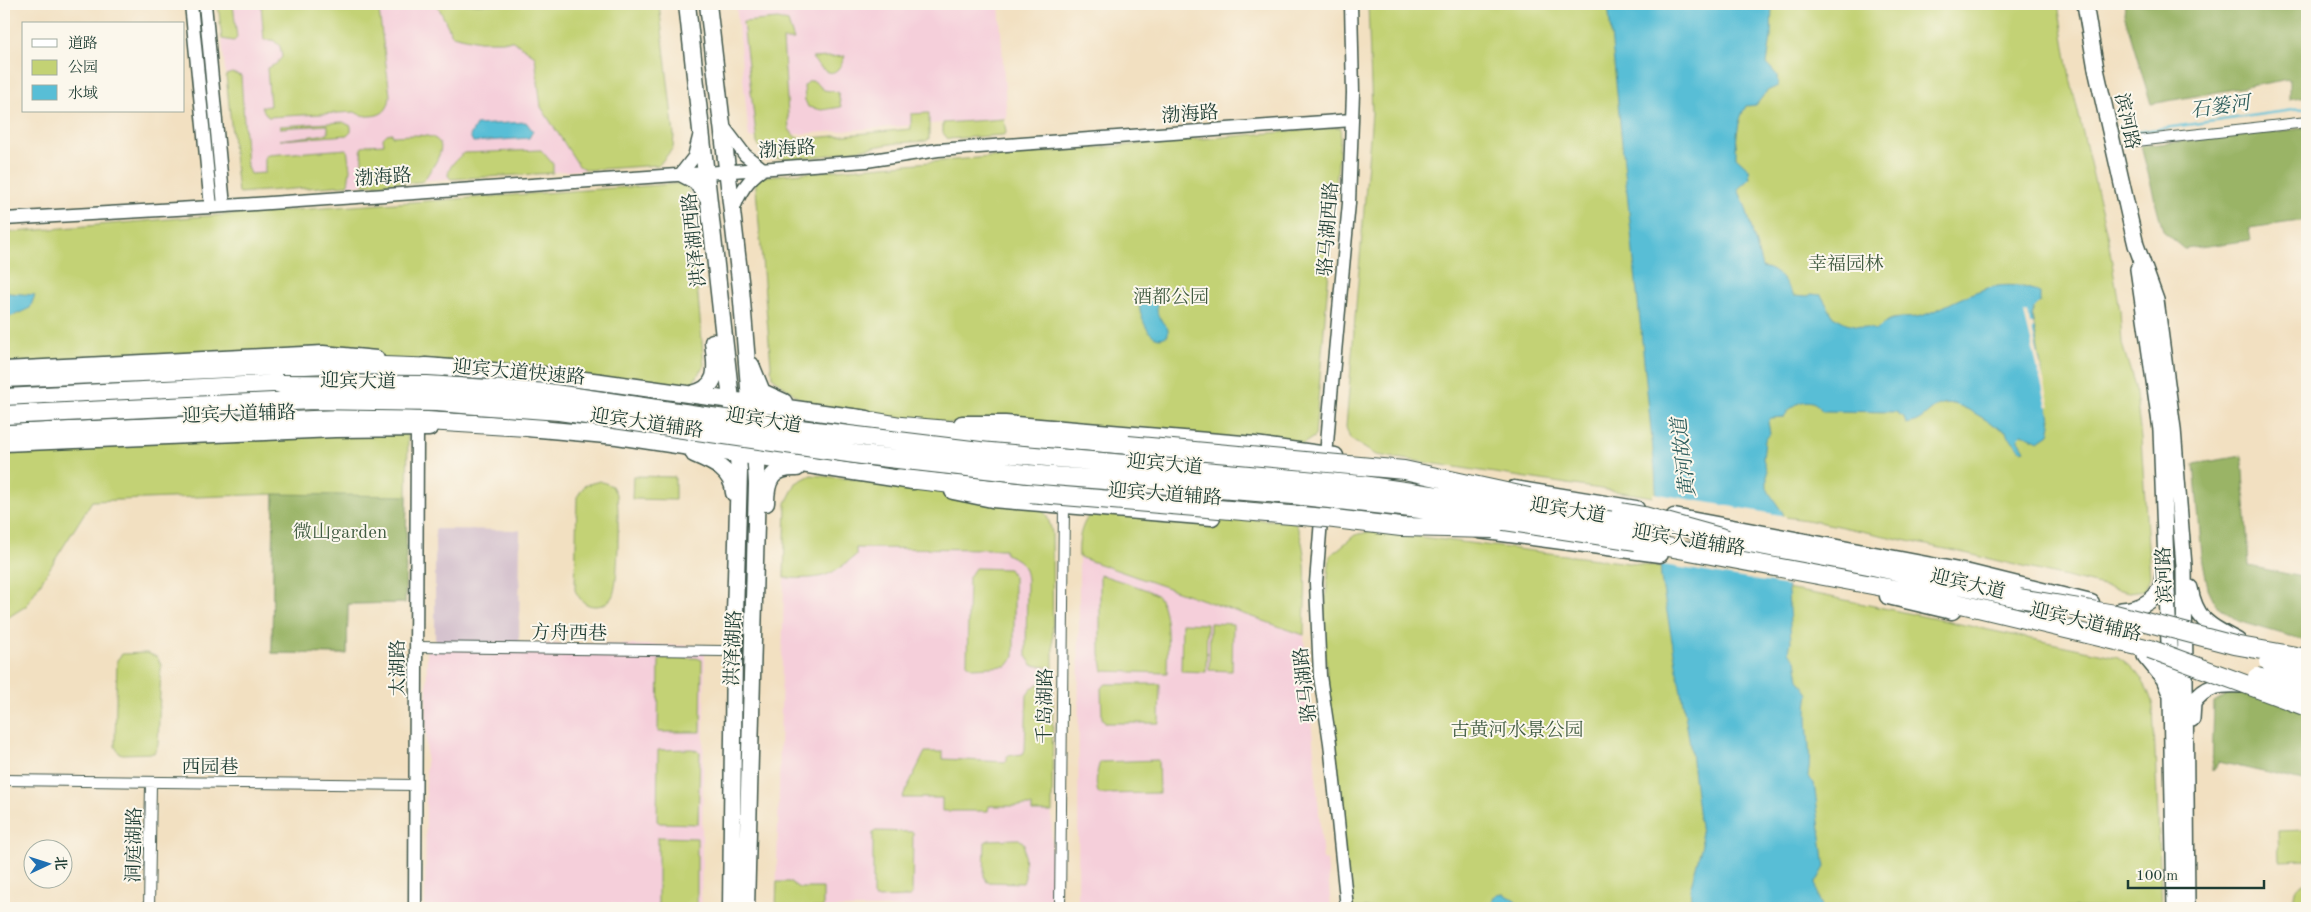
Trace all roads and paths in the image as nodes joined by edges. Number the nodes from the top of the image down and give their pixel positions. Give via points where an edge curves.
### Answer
1 (191, 4) edge
2 (204, 4) edge
3 (687, 4) edge
4 (708, 4) edge
5 (1351, 4) edge
6 (2086, 4) edge
7 (1352, 120) junction
8 (721, 122) junction
9 (2307, 122) edge
10 (700, 125) junction
11 (2137, 141) dead end
12 (763, 169) junction
13 (726, 172) junction
14 (706, 173) junction
15 (680, 175) junction
16 (709, 204) junction
17 (217, 207) junction
18 (732, 216) junction
19 (4, 219) edge
20 (712, 233) junction
21 (2136, 245) junction
22 (741, 289) junction
23 (439, 368) junction
24 (4, 370) edge
25 (4, 378) edge
26 (689, 394) junction
27 (749, 396) junction
28 (4, 398) edge
29 (731, 400) junction
30 (4, 415) edge
31 (854, 418) junction
32 (752, 423) joint
33 (2160, 425) junction
34 (417, 428) junction
35 (542, 428) junction
36 (4, 434) edge
37 (639, 440) junction
38 (4, 443) edge
39 (1326, 456) junction
40 (756, 458) junction
41 (738, 463) junction
42 (876, 474) junction
43 (900, 478) junction
44 (1064, 505) junction
45 (1351, 518) junction
46 (1320, 520) junction
47 (1727, 539) junction
48 (1635, 545) junction
49 (2184, 566) junction
50 (737, 570) junction
51 (2019, 598) junction
52 (2121, 610) junction
53 (2176, 624) junction
54 (2238, 641) junction
55 (416, 647) junction
56 (722, 651) dead end
57 (2148, 653) junction
58 (2307, 654) edge
59 (2307, 658) edge
60 (2177, 666) junction
61 (2307, 672) edge
62 (1320, 676) junction
63 (2241, 686) junction
64 (2307, 690) edge
65 (2171, 697) junction
66 (2307, 707) edge
67 (2307, 711) edge
68 (750, 744) junction
69 (4, 780) edge
70 (151, 782) junction
71 (416, 785) junction
72 (2186, 863) junction
73 (149, 908) edge
74 (415, 908) edge
75 (732, 908) edge
76 (746, 908) edge
77 (1060, 908) edge
78 (1347, 908) edge
79 (2175, 908) edge
80 (2187, 908) edge

1 - 17 street
2 - 17 street
3 - 10 main road, 洪泽湖西路
4 - 8 main road
5 - 7 street, 骆马湖西路
6 - 21 main road, 滨河路 via 2096,70
7 - 12 street, 渤海路 via 938,150 866,161
7 - 39 street, 骆马湖西路 via 1349,204
8 - 12 street via 745,155
8 - 13 main road
9 - 11 street
10 - 14 main road, 洪泽湖西路
10 - 15 street via 698,147
12 - 13 street, 渤海路
12 - 18 street via 741,192
13 - 14 street, 渤海路
13 - 18 main road
14 - 15 street, 渤海路
14 - 16 main road, 洪泽湖西路
15 - 16 street via 695,183
15 - 17 street, 渤海路
16 - 20 main road, 洪泽湖西路
17 - 19 street, 渤海路
18 - 22 main road
20 - 26 main road via 709,297 716,362 714,379 704,391
20 - 29 main road, 洪泽湖西路
21 - 33 main road, 滨河路
21 - 49 main road, 滨河路 via 2156,300 2173,429
22 - 27 main road
22 - 31 main road via 751,363 762,392 778,401
23 - 24 main road, 迎宾大道辅路 via 323,354
23 - 25 highway via 328,364
23 - 26 main road, 迎宾大道辅路 via 534,374
26 - 29 main road, 迎宾大道辅路
27 - 29 main road, 迎宾大道辅路
27 - 31 main road, 迎宾大道辅路
27 - 40 main road, 洪泽湖路
28 - 32 highway, 迎宾大道快速路, bridge via 281,384 427,385 548,393
29 - 41 main road, 洪泽湖西路
30 - 48 highway, 迎宾大道, bridge via 313,400 436,402 540,410 862,456 1438,511
31 - 39 main road, 迎宾大道辅路 via 922,424 1005,424 1256,445
31 - 47 highway, bridge via 900,426 1404,470 1481,488 1644,516
32 - 47 highway, 迎宾大道, bridge via 980,452 1362,485
33 - 52 main road via 2163,580 2148,603
33 - 53 main road, 滨河路
34 - 35 main road, 迎宾大道辅路
34 - 38 main road, 迎宾大道辅路
34 - 55 street, 太湖路
35 - 36 highway via 395,419 222,423
35 - 37 main road, 迎宾大道辅路
37 - 41 main road, 迎宾大道辅路
37 - 50 main road via 694,453 725,470 732,479
39 - 46 street, 骆马湖路
39 - 52 main road, 迎宾大道辅路 via 1441,472 1505,487 1969,574
40 - 41 main road, 迎宾大道辅路
40 - 42 main road, 迎宾大道辅路
40 - 68 main road, 洪泽湖路
41 - 50 main road, 洪泽湖路
42 - 43 main road, 迎宾大道辅路
42 - 68 main road via 853,476 785,467 776,471 768,481 760,645
43 - 44 main road, 迎宾大道辅路 via 992,499
43 - 48 highway, bridge via 1401,527 1488,528
44 - 46 main road, 迎宾大道辅路 via 1282,521
44 - 77 street, 千岛湖路
45 - 46 main road, 迎宾大道辅路
45 - 48 main road, 迎宾大道辅路
45 - 62 street via 1336,523 1322,545 1318,587
46 - 62 street, 骆马湖路 via 1316,583
47 - 51 highway, 迎宾大道
48 - 57 main road, 迎宾大道辅路
48 - 57 highway, 迎宾大道 via 1915,592
49 - 53 main road, 滨河路
49 - 54 main road via 2198,614 2208,625
50 - 75 main road, 洪泽湖路
51 - 59 highway, bridge via 2115,614 2234,645
51 - 61 highway, 迎宾大道, bridge
52 - 53 main road, 迎宾大道辅路
53 - 54 main road, 迎宾大道辅路
53 - 60 main road, 滨河路
54 - 58 main road, 迎宾大道辅路
55 - 56 street, 方舟西巷
55 - 71 street, 太湖路
57 - 60 main road, 迎宾大道辅路
57 - 64 highway, 迎宾大道, bridge
57 - 65 main road
57 - 66 highway, bridge
60 - 63 main road, 迎宾大道辅路
60 - 65 main road, 滨河路
60 - 72 main road, 滨河路
62 - 78 street, 骆马湖路
63 - 67 main road, 迎宾大道辅路
63 - 72 main road via 2214,685 2193,703
65 - 79 main road, 滨河路
68 - 76 main road, 洪泽湖路
69 - 70 street, 西园巷
70 - 71 street, 西园巷
70 - 73 street, 洞庭湖路
71 - 74 street, 太湖路
72 - 80 main road, 滨河路

